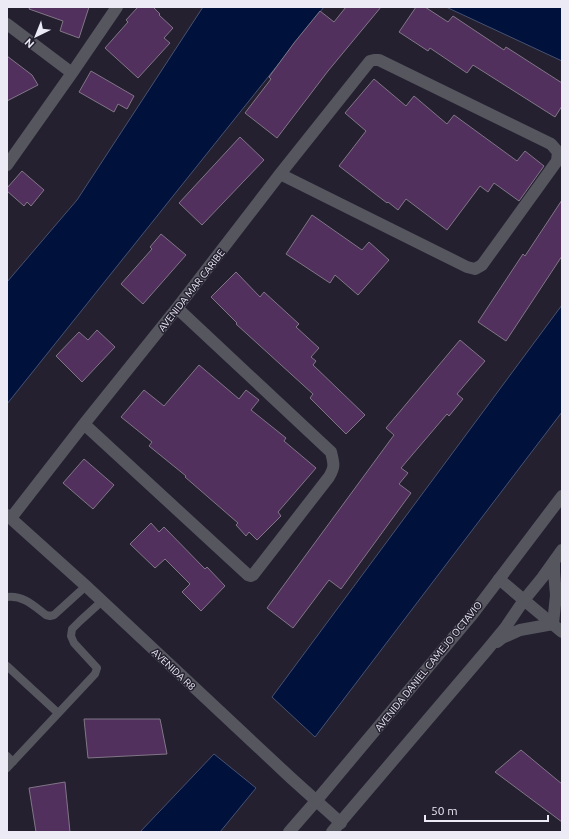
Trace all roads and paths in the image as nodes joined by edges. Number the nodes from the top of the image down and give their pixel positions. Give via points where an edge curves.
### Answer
1 (117, 7) edge
2 (7, 24) edge
3 (72, 74) junction
4 (7, 165) edge
5 (280, 174) junction
6 (177, 308) junction
7 (84, 424) junction
8 (562, 496) edge
9 (9, 517) edge
10 (562, 550) edge
11 (554, 561) junction
12 (499, 579) junction
13 (86, 586) junction
14 (7, 597) edge
15 (524, 600) junction
16 (102, 601) junction
17 (558, 628) edge
18 (487, 650) junction
19 (7, 666) edge
20 (58, 714) junction
21 (9, 762) edge
22 (316, 801) junction
23 (340, 823) junction
24 (289, 832) edge
25 (332, 832) edge

1 - 3 street
2 - 3 street
3 - 4 street
5 - 5 street, AVENIDA MAR CARIBE via 370,61 374,60 551,144 558,152 556,161 482,265 475,269 467,268
5 - 6 street, AVENIDA MAR CARIBE
6 - 7 street, AVENIDA MAR CARIBE
6 - 7 street via 331,452 334,463 329,477 253,575 248,575
7 - 9 street, AVENIDA MAR CARIBE
8 - 12 street, AVENIDA DANIEL CAMEJO OCTAVIO
9 - 13 street, AVENIDA R8
10 - 11 street
11 - 15 street
11 - 17 street
12 - 15 street
12 - 22 street, AVENIDA DANIEL CAMEJO OCTAVIO via 472,615
13 - 14 lane via 50,616 22,598
13 - 16 street, AVENIDA R8
15 - 17 street
15 - 18 street
16 - 20 lane via 72,629 71,636 96,668 95,674
16 - 22 street, AVENIDA R8
17 - 18 street via 520,630 502,638
18 - 23 street
19 - 20 lane
20 - 21 lane
22 - 23 street, AVENIDA R8
22 - 24 street, AVENIDA DANIEL CAMEJO OCTAVIO
23 - 25 street

